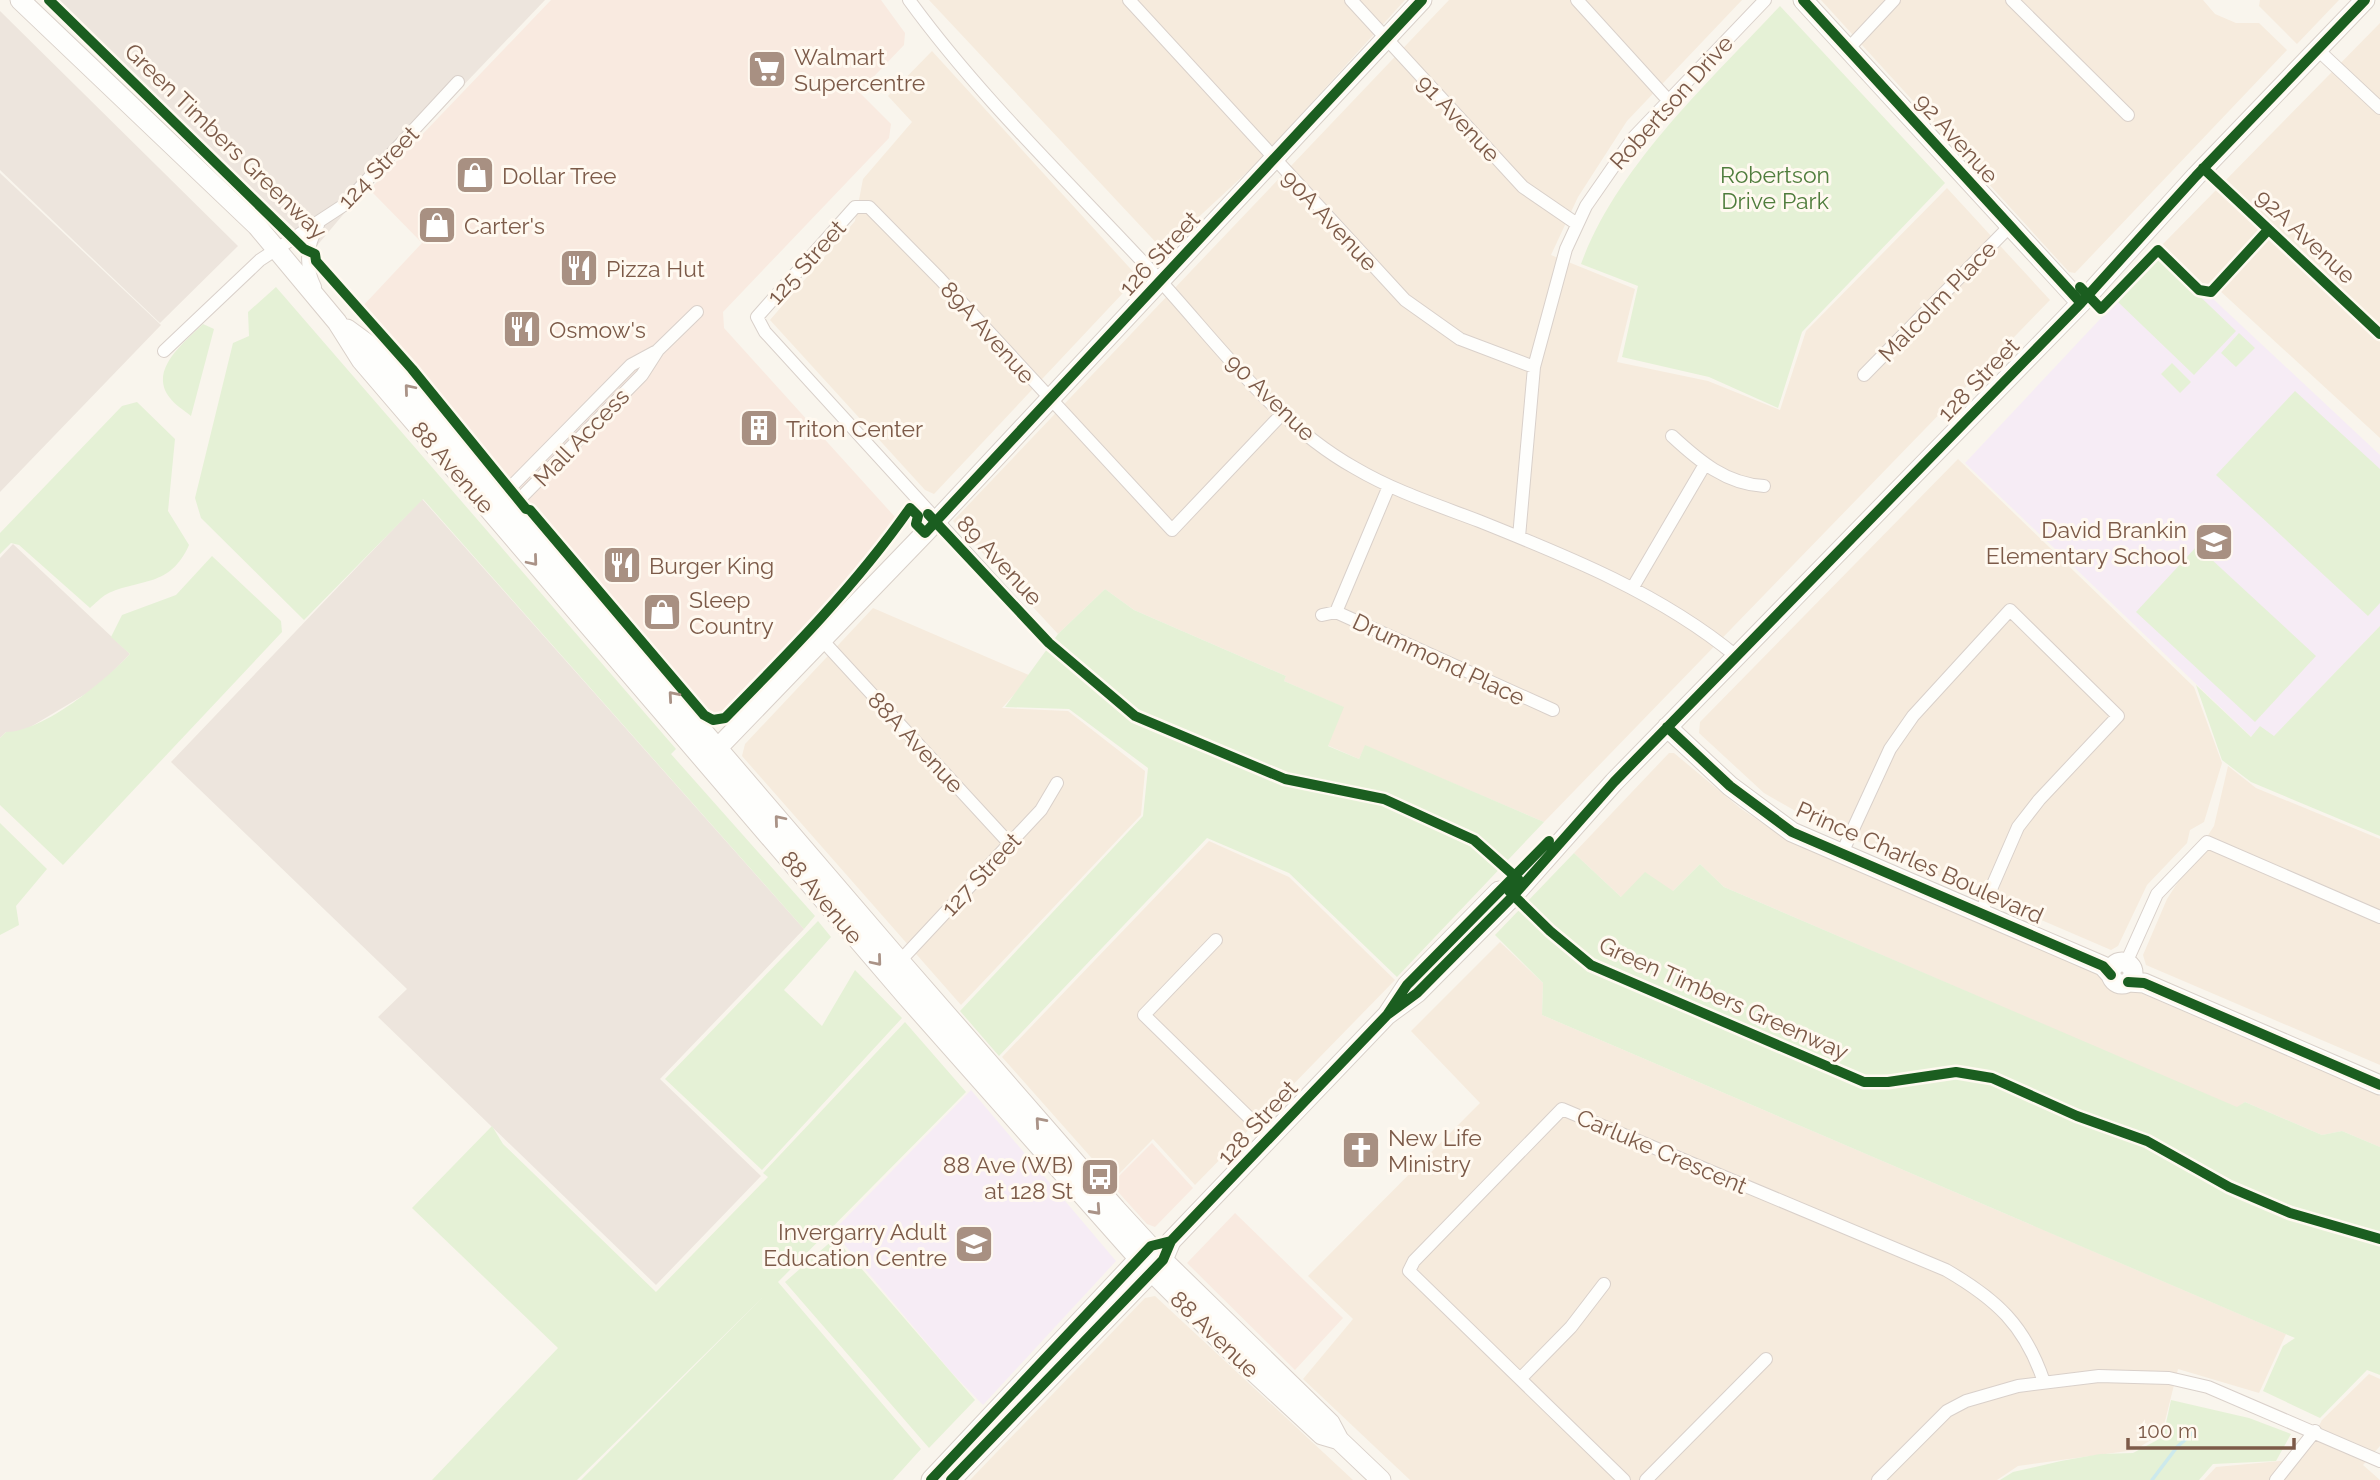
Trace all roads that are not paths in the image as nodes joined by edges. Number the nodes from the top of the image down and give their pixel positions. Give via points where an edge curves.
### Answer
1 (20, 0) edge
2 (909, 0) edge
3 (1129, 0) edge
4 (1351, 0) edge
5 (1422, 0) edge
6 (1577, 0) edge
7 (1765, 0) edge
8 (1803, 0) edge
9 (1895, 0) edge
10 (2012, 0) edge
11 (2365, 0) edge
12 (1386, 37) junction
13 (1848, 49) junction
14 (2318, 50) junction
15 (458, 82) dead end
16 (1668, 100) junction
17 (2380, 108) edge
18 (2128, 115) dead end
19 (1275, 160) junction
20 (2203, 168) junction
21 (855, 207) joint
22 (1577, 224) junction
23 (318, 225) junction
24 (2009, 227) junction
25 (275, 247) junction
26 (1161, 282) junction
27 (2081, 303) junction
28 (697, 312) dead end
29 (332, 316) junction
30 (757, 317) joint
31 (2380, 334) edge
32 (164, 351) dead end
33 (1534, 367) junction
34 (1864, 374) dead end
35 (1049, 400) junction
36 (1282, 414) junction
37 (1672, 436) dead end
38 (1704, 466) junction
39 (1389, 486) junction
40 (1764, 486) dead end
41 (500, 508) junction
42 (936, 522) junction
43 (1519, 537) junction
44 (1633, 587) junction
45 (1336, 612) junction
46 (1322, 615) dead end
47 (823, 641) junction
48 (1049, 643) dead end
49 (1736, 656) junction
50 (1553, 710) dead end
51 (1667, 727) junction
52 (712, 754) junction
53 (1057, 783) dead end
54 (1009, 844) junction
55 (1842, 853) junction
56 (1981, 912) junction
57 (2380, 917) edge
58 (1216, 940) dead end
59 (900, 961) junction
60 (2123, 972) junction
61 (2380, 1085) edge
62 (1270, 1138) junction
63 (1151, 1259) junction
64 (1604, 1284) dead end
65 (1766, 1359) dead end
66 (1521, 1378) junction
67 (2044, 1382) junction
68 (2315, 1431) junction
69 (2380, 1461) edge
70 (931, 1480) edge
71 (951, 1480) edge
72 (1381, 1480) edge
73 (1624, 1480) edge
74 (1646, 1480) edge
75 (1878, 1480) edge
76 (2276, 1480) edge

1 - 25 main road, 88 Avenue
2 - 26 street, 90 Avenue via 950,56
3 - 19 street, 90A Avenue
4 - 12 street, 91 Avenue
5 - 12 main road, 126 Street
6 - 16 street
7 - 16 street, Robertson Drive
8 - 13 main road, 92 Avenue
9 - 13 street
10 - 18 street
11 - 14 main road, 128 Street
12 - 19 main road, 126 Street
12 - 22 street, 91 Avenue via 1523,187
13 - 24 main road, 92 Avenue
14 - 17 street
14 - 20 main road, 128 Street
15 - 23 street, 124 Street via 344,205
16 - 22 street, Robertson Drive via 1617,158
19 - 26 main road, 126 Street
19 - 33 street, 90A Avenue via 1425,317 1482,350
20 - 27 main road, 128 Street
20 - 31 street, 92A Avenue
21 - 30 street, 125 Street
21 - 35 street, 89A Avenue via 869,207
22 - 33 street, Robertson Drive
23 - 25 street, 124 Street
23 - 29 street via 308,251 307,272
24 - 27 main road, 92 Avenue
24 - 34 street, Malcolm Place
25 - 29 main road, 88 Avenue
25 - 32 street, 124 Street
26 - 35 main road, 126 Street
26 - 36 street, 90 Avenue
27 - 49 main road, 128 Street
28 - 41 street, Mall Access via 658,350 631,365
29 - 41 main road, 88 Avenue via 361,360
30 - 42 street, 89 Avenue via 765,332
33 - 43 street, Robertson Drive
35 - 36 street, 89A Avenue via 1171,530
35 - 42 main road, 126 Street
36 - 39 street, 90 Avenue via 1353,468
37 - 38 street
38 - 40 street via 1743,485
38 - 44 street
39 - 43 street, 90 Avenue
39 - 45 street, Drummond Place
41 - 52 main road, 88 Avenue
42 - 47 main road, 126 Street
42 - 48 street, 89 Avenue
43 - 44 street, 90 Avenue
44 - 49 street, 90 Avenue
45 - 46 street
45 - 50 street, Drummond Place
47 - 52 main road, 126 Street
47 - 54 street, 88A Avenue
49 - 51 main road, 128 Street
51 - 55 main road, Prince Charles Boulevard via 1745,799 1792,832
51 - 62 main road, 128 Street via 1487,922 1417,993 1387,1015
59 -> 52 main road, 88 Avenue
52 -> 63 main road, 88 Avenue via 906,996
53 - 54 street, 127 Street via 1041,810
54 - 59 street, 127 Street
55 - 56 main road, Prince Charles Boulevard
55 - 56 street via 1890,749 1905,727 2010,610 2118,716 2018,827
56 - 60 main road, Prince Charles Boulevard
57 - 60 street via 2207,842 2157,894
58 - 62 street via 1144,1015
63 -> 59 main road, 88 Avenue
60 - 61 main road, Prince Charles Boulevard
62 - 63 main road, 128 Street
63 - 70 main road
63 - 71 main road
63 - 72 main road, 88 Avenue via 1329,1423 1339,1440
64 - 66 street via 1571,1327
65 - 74 street
66 - 67 street, Carluke Crescent via 1409,1270 1562,1110 1946,1269 2010,1316 2035,1354
66 - 73 street, Carluke Crescent
67 - 68 street via 2099,1376 2169,1378 2208,1387
67 - 75 street via 1986,1393 1947,1411
68 - 69 street
68 - 76 street

